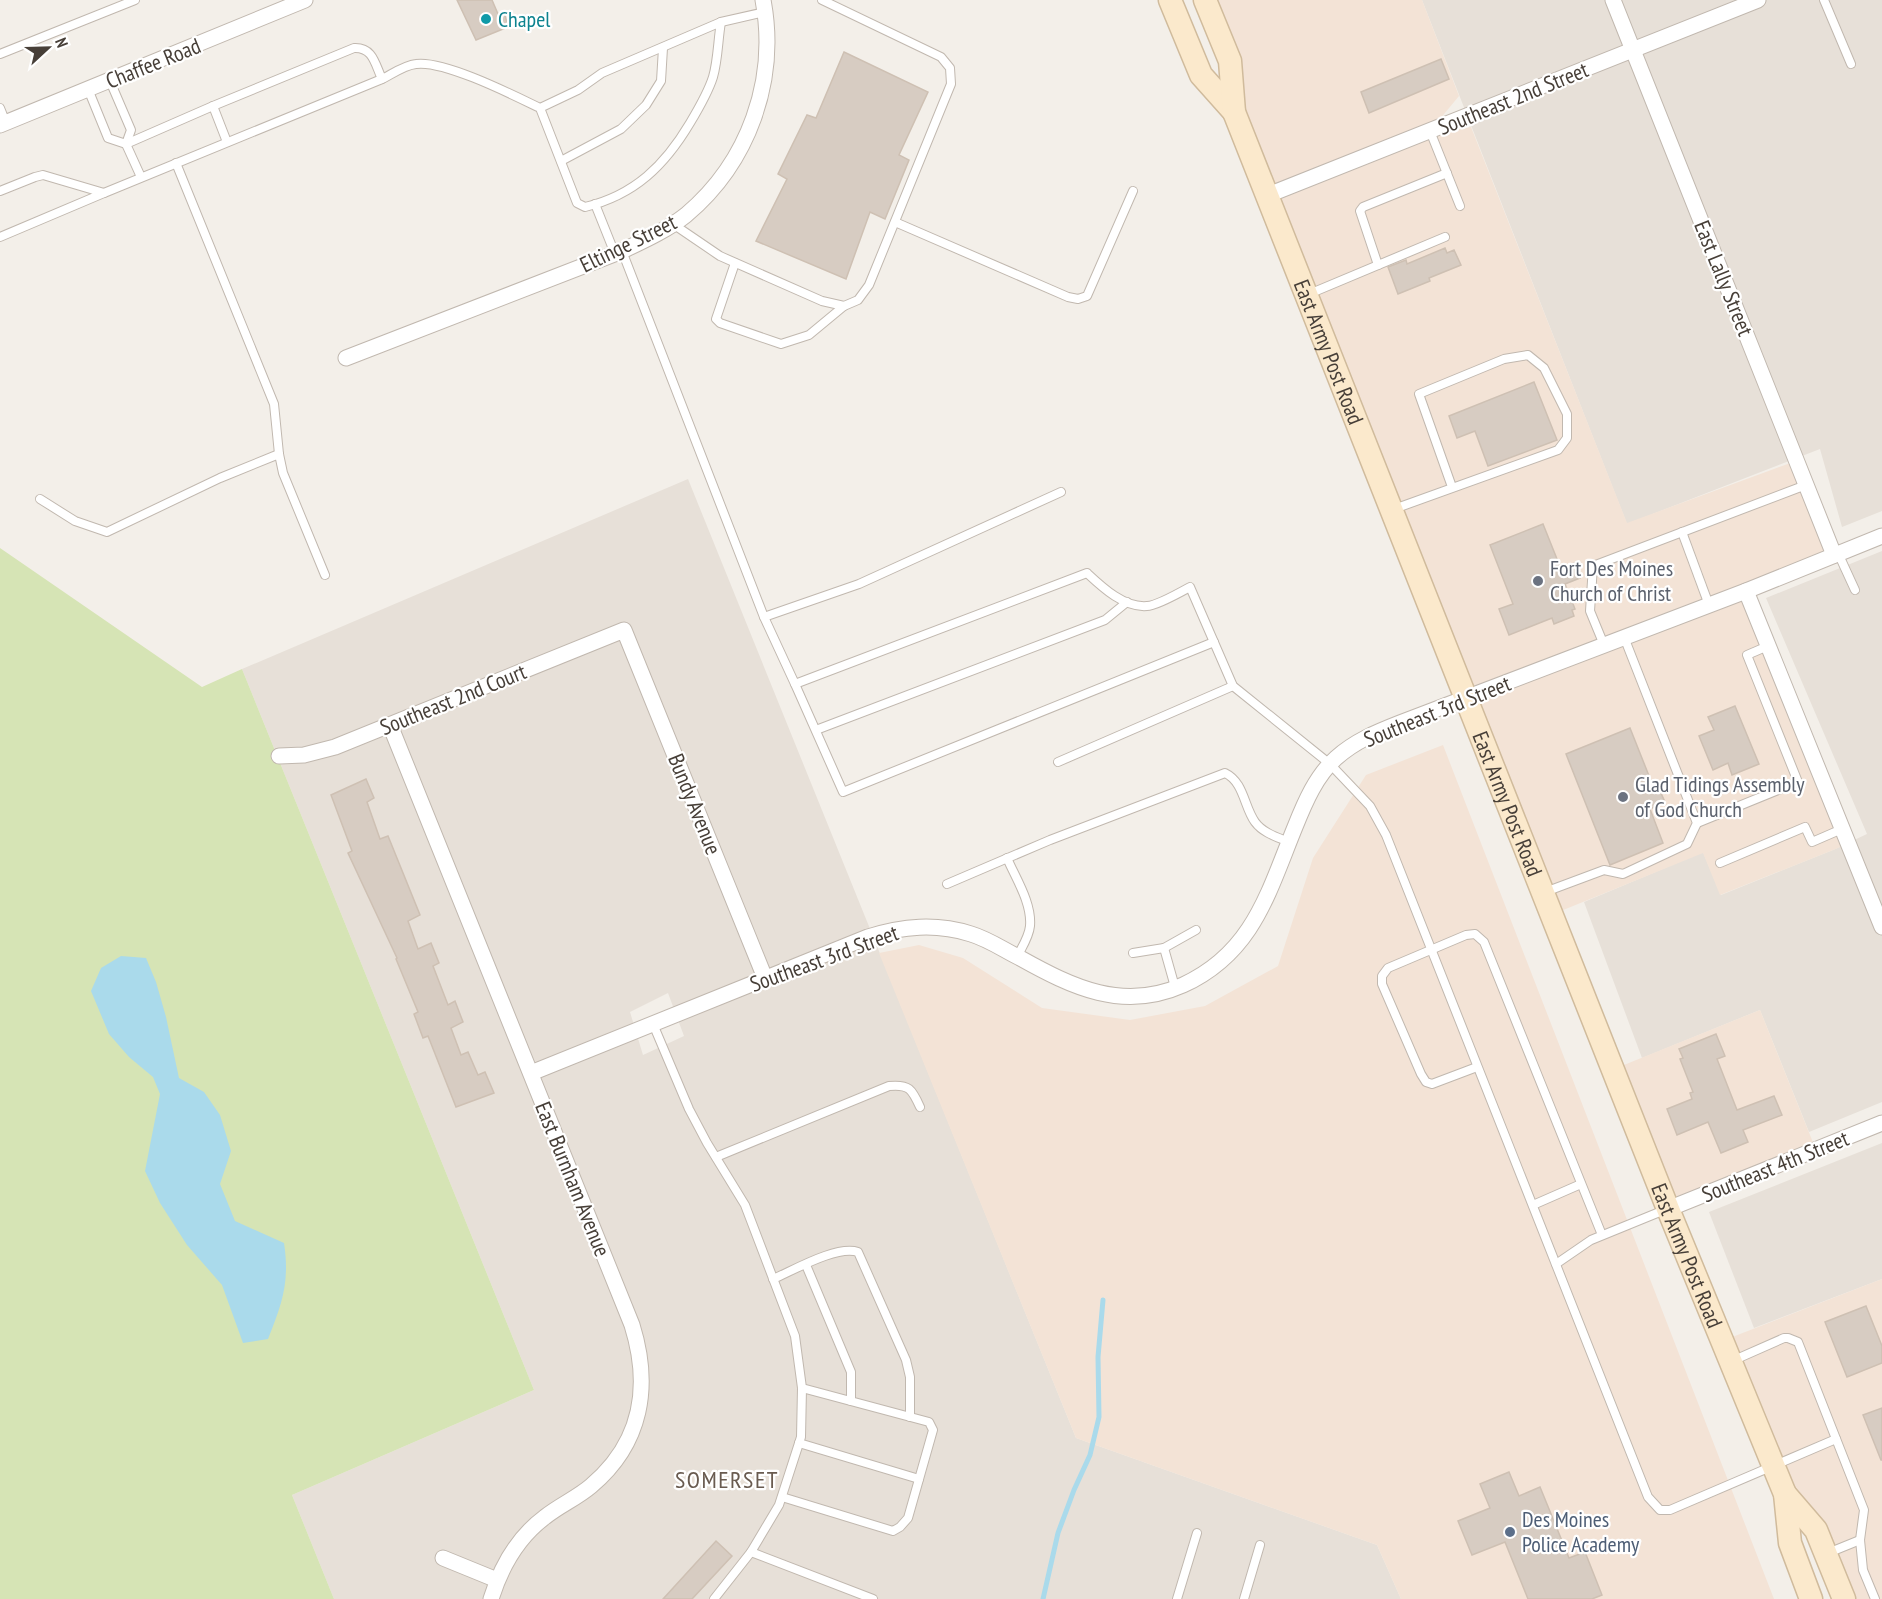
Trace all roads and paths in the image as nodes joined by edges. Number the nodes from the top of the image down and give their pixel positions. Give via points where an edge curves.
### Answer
1 (135, 0) edge
2 (305, 0) edge
3 (822, 0) edge
4 (1170, 0) edge
5 (1205, 0) edge
6 (1613, 0) edge
7 (1758, 0) edge
8 (1824, 0) edge
9 (766, 3) edge
10 (721, 22) junction
11 (663, 48) junction
12 (1634, 51) junction
13 (0, 54) edge
14 (1851, 64) dead end
15 (382, 79) junction
16 (110, 81) junction
17 (88, 89) junction
18 (213, 106) junction
19 (0, 108) edge
20 (540, 108) junction
21 (1234, 112) junction
22 (3, 124) edge
23 (1430, 131) junction
24 (227, 142) junction
25 (126, 144) junction
26 (561, 161) junction
27 (176, 163) junction
28 (1447, 173) junction
29 (141, 177) junction
30 (0, 191) edge
31 (1133, 191) dead end
32 (104, 193) junction
33 (1268, 195) junction
34 (595, 204) junction
35 (1460, 206) dead end
36 (895, 222) junction
37 (673, 224) junction
38 (0, 237) edge
39 (1445, 237) dead end
40 (619, 252) junction
41 (735, 263) junction
42 (1378, 265) junction
43 (1308, 295) junction
44 (844, 306) junction
45 (346, 358) dead end
46 (279, 454) junction
47 (1806, 485) junction
48 (1452, 487) junction
49 (1061, 492) dead end
50 (40, 499) dead end
51 (1393, 510) junction
52 (1682, 532) junction
53 (1882, 536) edge
54 (1836, 554) junction
55 (325, 575) dead end
56 (1746, 591) junction
57 (1855, 591) dead end
58 (1127, 602) junction
59 (1709, 605) junction
60 (764, 617) junction
61 (624, 630) joint
62 (1624, 637) junction
63 (1214, 642) junction
64 (1604, 645) junction
65 (1768, 646) junction
66 (795, 684) junction
67 (1233, 686) junction
68 (1467, 698) junction
69 (390, 725) junction
70 (816, 730) junction
71 (279, 756) dead end
72 (1058, 762) dead end
73 (1330, 764) junction
74 (1697, 823) junction
75 (1842, 829) junction
76 (1289, 842) junction
77 (1007, 858) junction
78 (1720, 863) dead end
79 (947, 884) dead end
80 (1544, 892) junction
81 (1882, 927) edge
82 (1196, 930) dead end
83 (1164, 948) junction
84 (1430, 949) junction
85 (1133, 953) dead end
86 (1017, 957) junction
87 (765, 978) junction
88 (1175, 987) junction
89 (653, 1023) junction
90 (1478, 1067) junction
91 (531, 1073) junction
92 (920, 1107) dead end
93 (1882, 1123) edge
94 (716, 1157) junction
95 (1581, 1184) junction
96 (1533, 1205) junction
97 (1668, 1209) junction
98 (1602, 1235) junction
99 (1556, 1264) junction
100 (806, 1265) junction
101 (773, 1279) junction
102 (1730, 1361) junction
103 (802, 1388) junction
104 (851, 1401) junction
105 (910, 1417) junction
106 (1836, 1438) junction
107 (799, 1443) junction
108 (1773, 1467) junction
109 (919, 1479) junction
110 (1785, 1494) junction
111 (782, 1497) junction
112 (1197, 1533) dead end
113 (1860, 1540) junction
114 (1260, 1545) dead end
115 (751, 1552) junction
116 (1826, 1554) junction
117 (442, 1558) dead end
118 (497, 1580) junction
119 (491, 1599) edge
120 (714, 1599) edge
121 (873, 1599) edge
122 (1177, 1599) edge
123 (1244, 1599) edge
124 (1811, 1599) edge
125 (1844, 1599) edge
126 (1875, 1599) edge

1 - 13 lane
2 - 16 street, Chaffee Road
3 - 36 lane via 941,57 950,68 951,84
4 - 21 main road, East Army Post Road via 1201,75
5 - 21 main road, East Army Post Road via 1230,61
6 - 12 street, East Lally Street
7 - 12 street, Southeast 2nd Street
8 - 14 lane
9 - 10 lane
9 - 37 street, Eltinge Street via 765,75 746,139 709,193
10 - 11 lane
10 - 34 lane via 713,76 675,149 646,179
11 - 20 lane via 602,73 578,90
11 - 26 lane via 661,81 646,105 621,129
12 - 23 street, Southeast 2nd Street
12 - 47 street, East Lally Street
15 - 18 lane via 370,52 363,47 354,48
15 - 20 lane via 414,64 426,63
15 - 24 lane
16 - 17 street, Chaffee Road
16 - 25 lane via 131,130
17 - 22 street, Chaffee Road
17 - 25 lane via 108,138
18 - 24 lane
18 - 25 lane
19 - 22 lane
20 - 26 lane
21 - 33 main road, East Army Post Road
23 - 28 lane
23 - 33 street, Southeast 2nd Street
24 - 27 lane
25 - 29 lane
26 - 34 lane via 577,203 585,207
27 - 29 lane
27 - 46 lane via 274,404
28 - 35 lane
28 - 42 lane via 1360,211
29 - 32 lane
30 - 32 lane via 44,175
31 - 36 lane via 1087,296 1078,299
32 - 38 lane
33 - 43 main road, East Army Post Road
34 - 40 lane
36 - 44 lane via 869,285 858,300
37 - 40 street, Eltinge Street
37 - 41 lane
39 - 42 lane
40 - 45 street, Eltinge Street
40 - 60 lane
41 - 44 lane via 822,301
41 - 44 lane via 716,319 720,323 781,344 808,335
42 - 43 lane
43 - 51 main road, East Army Post Road
46 - 50 lane via 106,532 75,521
46 - 55 lane via 283,473
47 - 52 lane
47 - 54 street, East Lally Street
48 - 48 lane via 1558,450 1567,438 1567,414 1544,368 1527,355 1504,359 1419,394
48 - 51 lane
49 - 60 lane via 859,584
51 - 68 main road, East Army Post Road
52 - 59 lane
52 - 64 lane via 1593,566 1590,611
53 - 54 street, Southeast 3rd Street
54 - 56 street, Southeast 3rd Street
54 - 57 lane
56 - 59 street, Southeast 3rd Street
56 - 65 street
58 - 63 lane via 1148,606 1190,587
58 - 66 lane via 1105,590 1087,573
58 - 70 lane via 1105,620
59 - 62 street, Southeast 3rd Street
60 - 66 lane
61 - 69 street, Southeast 2nd Court
61 - 87 street, Bundy Avenue
62 - 64 street, Southeast 3rd Street
62 - 74 lane
63 - 67 lane
63 - 70 lane via 843,792
64 - 68 street, Southeast 3rd Street
65 - 74 lane via 1747,655 1798,782
65 - 75 street
66 - 70 lane
67 - 72 lane
67 - 73 lane
68 - 73 street, Southeast 3rd Street via 1376,733 1354,744
68 - 80 main road, East Army Post Road
69 - 71 street, Southeast 2nd Court via 335,747
69 - 91 street, East Burnham Avenue
73 - 76 street, Southeast 3rd Street via 1304,804
73 - 84 lane via 1370,806 1386,835
74 - 80 lane via 1687,844 1623,874 1604,870
75 - 78 lane via 1812,842 1805,827
75 - 81 street
76 - 77 lane via 1268,833 1256,822 1235,780 1225,773
76 - 88 street, Southeast 3rd Street via 1257,918 1243,939 1204,974
77 - 79 lane
77 - 86 lane via 1028,906 1030,926
80 - 97 main road, East Army Post Road
82 - 83 lane
83 - 85 lane
83 - 88 lane
84 - 90 lane
84 - 90 lane via 1388,969 1382,984 1426,1082 1432,1084
84 - 95 lane via 1474,934 1484,942
86 - 87 street, Southeast 3rd Street via 973,934 920,926 868,937
86 - 88 street, Southeast 3rd Street via 1064,982 1102,994 1128,996
87 - 89 street, Southeast 3rd Street
89 - 91 street, Southeast 3rd Street
89 - 94 lane via 689,1109
90 - 96 lane
91 - 118 street, East Burnham Avenue via 632,1325 640,1349 641,1391 634,1426 608,1470 590,1487 544,1517 509,1557
92 - 94 lane via 908,1087 889,1086
93 - 97 street, Southeast 4th Street
94 - 101 lane via 745,1204
95 - 96 lane
95 - 98 lane
96 - 99 lane
97 - 98 lane
97 - 102 main road, East Army Post Road
98 - 99 lane
99 - 108 lane via 1648,1497 1655,1506 1670,1510
100 - 101 lane
100 - 104 lane via 851,1372
100 - 105 lane via 840,1251 858,1252 906,1360
101 - 103 lane via 795,1336
102 - 106 lane via 1784,1338 1798,1342
102 - 108 main road, East Army Post Road
103 - 104 lane
103 - 107 lane
104 - 105 lane
105 - 109 lane via 929,1422 933,1430
106 - 108 lane
106 - 113 lane via 1864,1510
107 - 109 lane
107 - 111 lane
108 - 110 main road, East Army Post Road
109 - 111 lane via 908,1518 893,1531
110 - 116 main road, East Army Post Road via 1816,1530
110 - 124 main road, East Army Post Road via 1790,1543
111 - 115 lane
112 - 122 lane
113 - 116 lane
113 - 126 lane via 1863,1570
114 - 123 lane
115 - 120 lane
115 - 121 lane
116 - 125 main road, East Army Post Road
117 - 118 street
118 - 119 street, East Burnham Avenue

